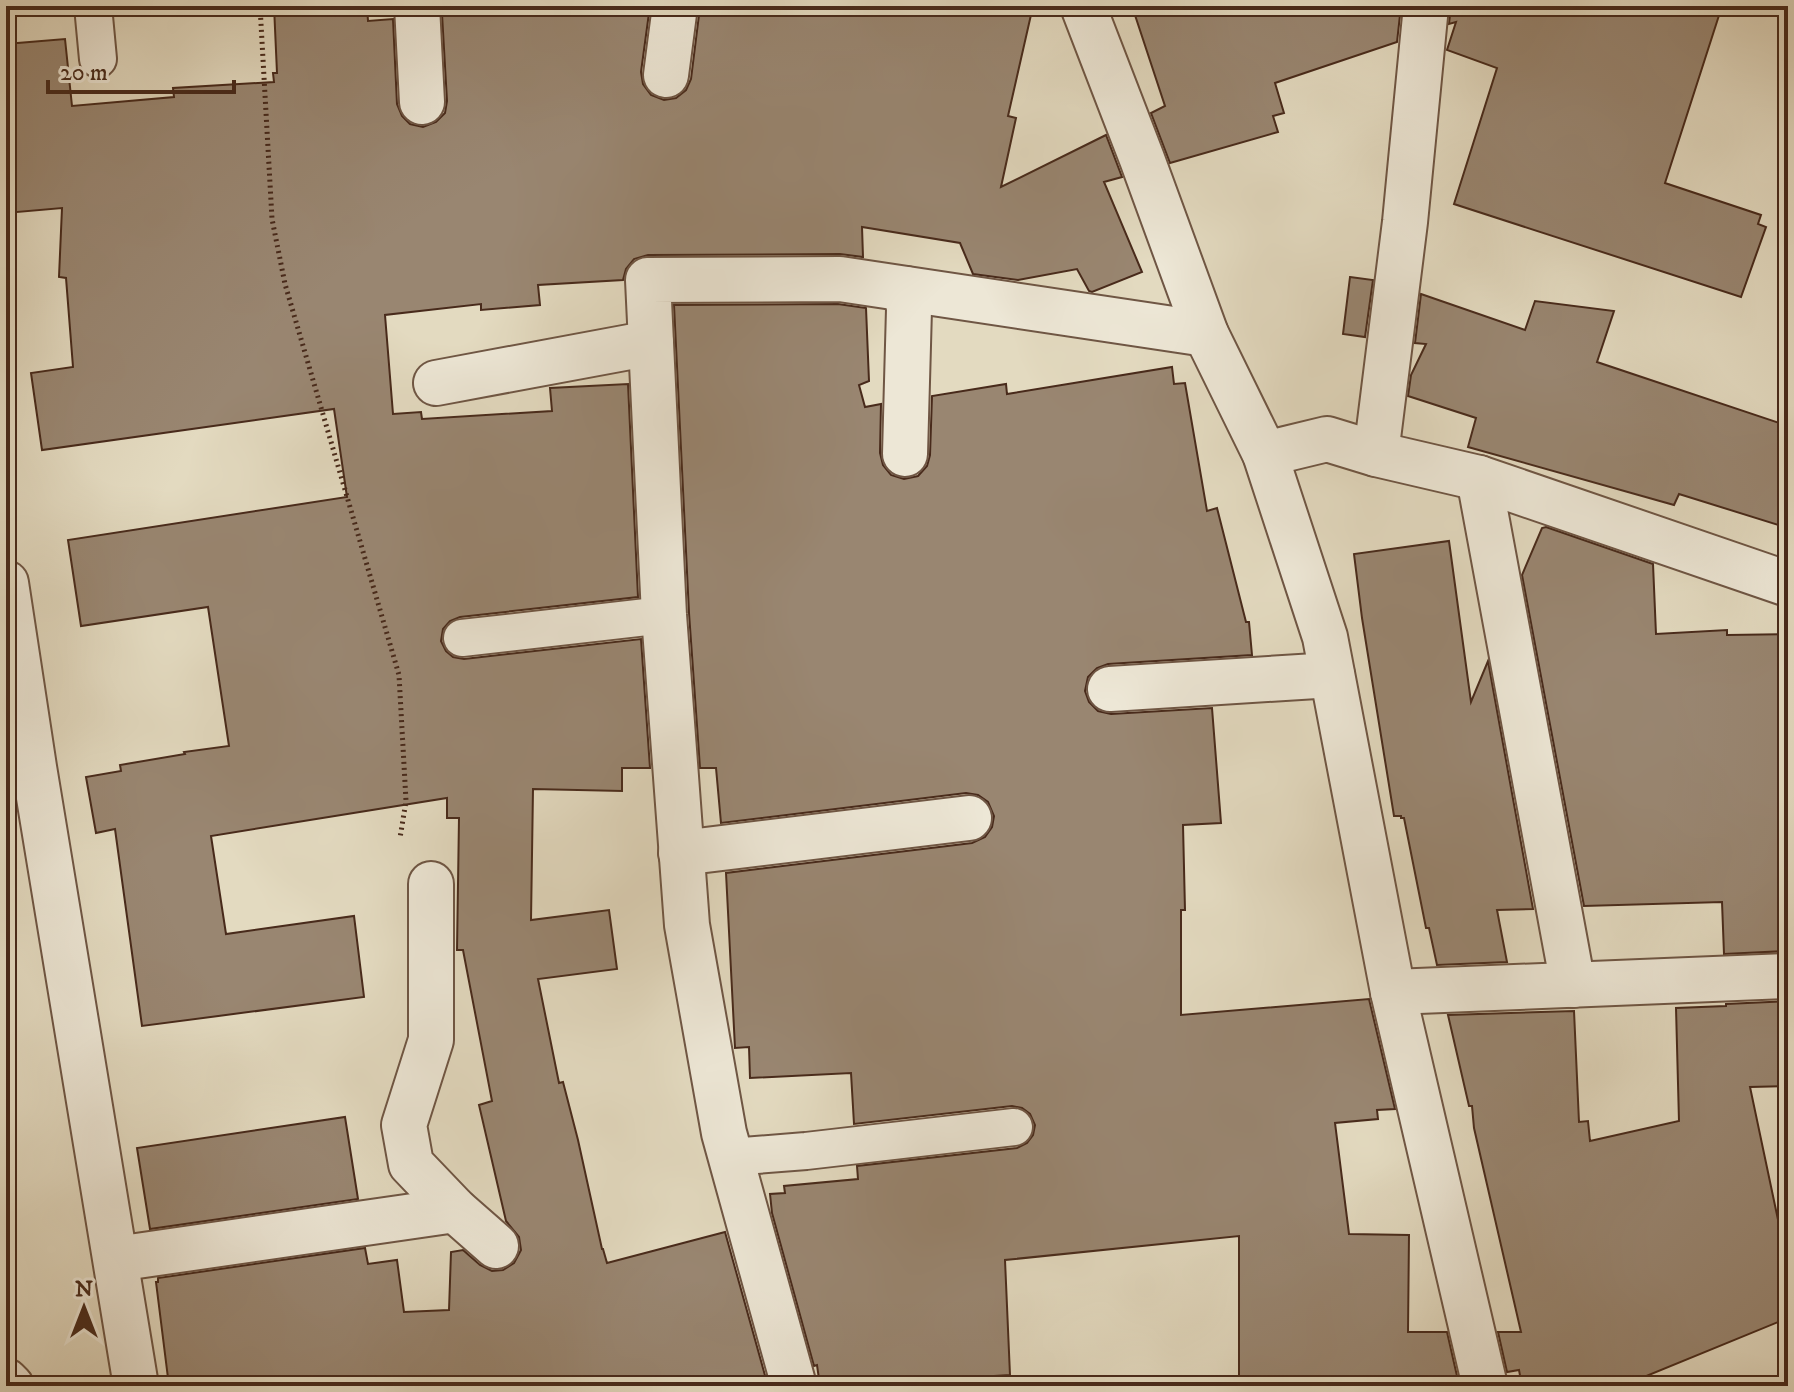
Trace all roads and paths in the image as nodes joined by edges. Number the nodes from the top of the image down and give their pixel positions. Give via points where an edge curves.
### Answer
1 (93, 6) edge
2 (260, 6) edge
3 (417, 6) edge
4 (675, 6) edge
5 (1083, 6) edge
6 (1426, 6) edge
7 (98, 59) dead end
8 (666, 75) dead end
9 (422, 102) dead end
10 (906, 289) junction
11 (1206, 334) junction
12 (651, 343) junction
13 (436, 383) dead end
14 (905, 454) dead end
15 (1265, 454) junction
16 (1376, 454) junction
17 (1479, 478) junction
18 (6, 583) edge
19 (1788, 584) edge
20 (664, 615) junction
21 (462, 638) dead end
22 (1332, 675) junction
23 (1110, 689) dead end
24 (969, 818) dead end
25 (399, 844) dead end
26 (681, 853) junction
27 (431, 884) dead end
28 (1788, 976) edge
29 (1573, 985) junction
30 (1393, 992) junction
31 (1014, 1127) dead end
32 (731, 1157) junction
33 (455, 1210) junction
34 (496, 1246) dead end
35 (116, 1259) junction
36 (6, 1381) edge
37 (11, 1386) edge
38 (136, 1386) edge
39 (794, 1386) edge
40 (1485, 1386) edge

1 - 7 lane
2 - 25 path via 272,219 285,284 399,675 406,801
3 - 9 street
4 - 8 street
5 - 11 street
6 - 16 street
10 - 11 street
10 - 12 street via 840,279 648,280
10 - 14 street
11 - 15 street
12 - 13 street
12 - 20 street
15 - 16 street via 1327,439
15 - 22 street via 1325,637
16 - 17 street
17 - 19 street
17 - 29 street
18 - 35 street
20 - 21 lane
20 - 26 street
22 - 23 street
22 - 30 street
24 - 26 street
26 - 32 street via 687,925
27 - 33 street via 431,1040 404,1125 411,1164
28 - 29 street
29 - 30 street
30 - 40 street
31 - 32 lane
32 - 39 street
33 - 34 street
33 - 35 street
35 - 38 street
36 - 37 street

